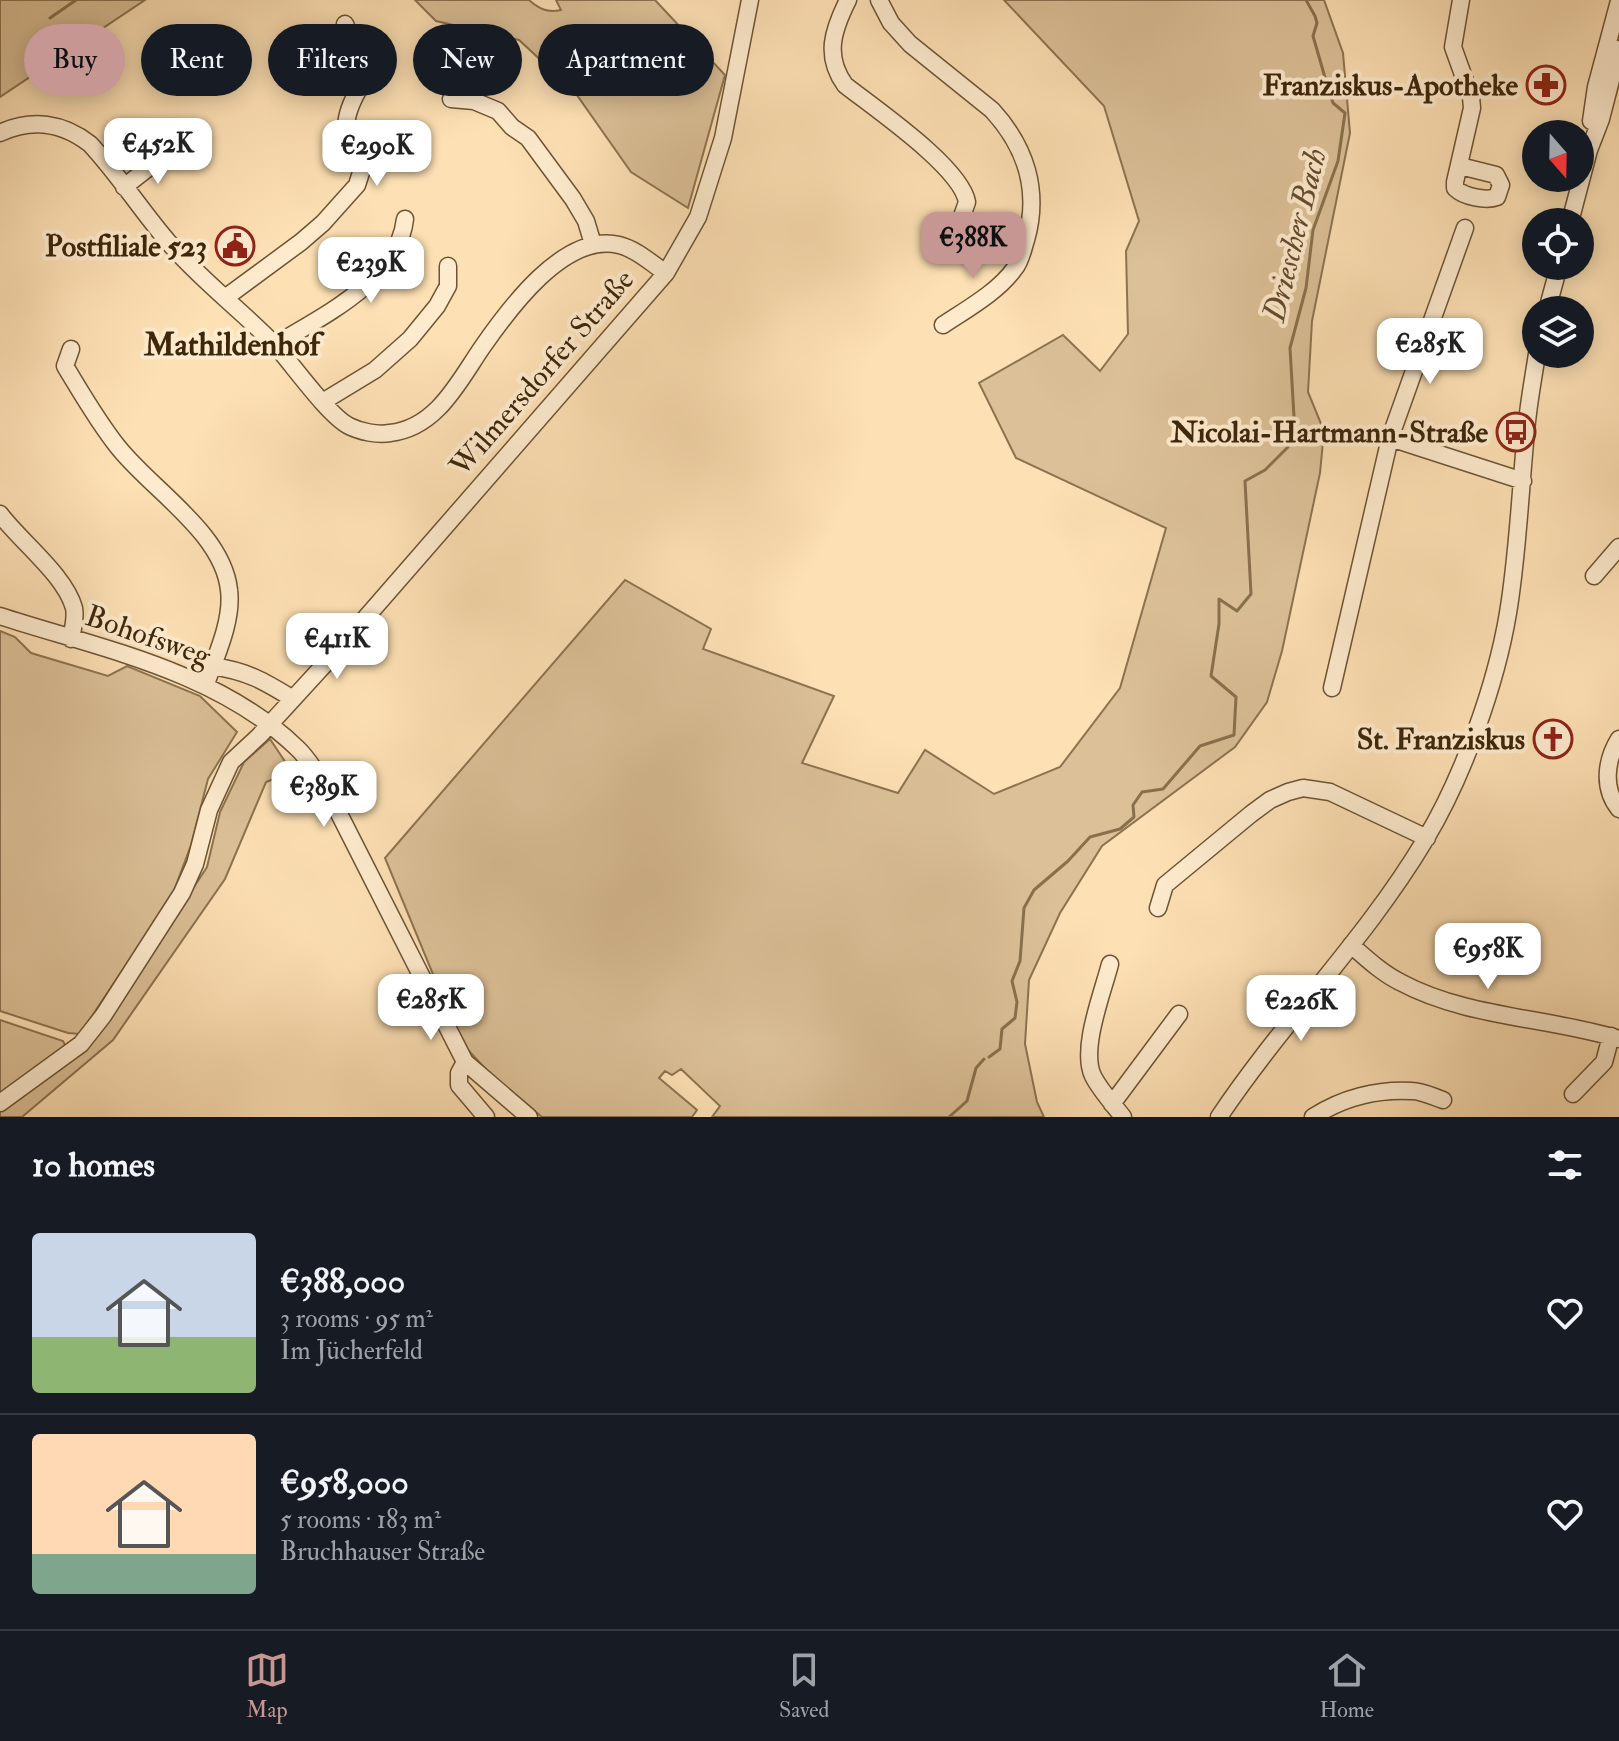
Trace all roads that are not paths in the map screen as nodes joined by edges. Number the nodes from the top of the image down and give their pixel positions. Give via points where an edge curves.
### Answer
1 (750, 0) edge
2 (848, 0) edge
3 (879, 0) edge
4 (1461, 0) edge
5 (1619, 1) edge
6 (1617, 57) edge
7 (354, 96) edge
8 (451, 99) dead end
9 (1592, 120) edge
10 (0, 133) edge
11 (1594, 137) edge
12 (166, 154) dead end
13 (1460, 166) dead end
14 (124, 187) junction
15 (405, 219) dead end
16 (959, 225) dead end
17 (1465, 228) dead end
18 (593, 244) junction
19 (448, 266) dead end
20 (666, 273) junction
21 (225, 298) junction
22 (943, 325) dead end
23 (275, 345) junction
24 (71, 349) dead end
25 (1535, 368) edge
26 (324, 401) junction
27 (1390, 438) junction
28 (1523, 481) junction
29 (0, 514) edge
30 (1619, 547) edge
31 (1594, 576) dead end
32 (0, 616) edge
33 (71, 639) junction
34 (212, 666) junction
35 (206, 684) junction
36 (1332, 688) dead end
37 (293, 699) junction
38 (269, 725) junction
39 (1619, 739) edge
40 (1619, 809) edge
41 (1427, 838) junction
42 (1158, 908) dead end
43 (1351, 945) junction
44 (1110, 964) dead end
45 (1179, 1014) dead end
46 (1615, 1038) edge
47 (465, 1062) junction
48 (1573, 1094) dead end
49 (1443, 1100) dead end
50 (0, 1103) edge
51 (1118, 1110) edge
52 (486, 1117) edge
53 (529, 1117) edge
54 (1219, 1117) edge
55 (1313, 1117) edge

1 - 20 street, Wilmersdorfer Straße via 723,138 698,217
2 - 16 street via 831,46 838,75 961,186 967,202
3 - 22 street via 900,35 1002,121 1029,174 1032,213 1015,268
4 - 13 street via 1453,47 1472,108
5 - 9 street
6 - 11 street
7 - 21 street via 346,132 354,152 365,160 357,185 301,242
8 - 18 street via 498,111 528,138 573,199
10 - 14 street via 30,124 65,129 90,144
12 - 14 street
14 - 21 street via 180,256
15 - 23 street via 396,249 368,283
17 - 27 street
18 - 20 street via 632,250
18 - 26 street via 559,260 530,289 441,405 416,425 390,433 363,431 340,420
19 - 26 street via 448,286 410,339 375,370
20 - 37 street, Wilmersdorfer Straße
21 - 23 street
23 - 26 street
24 - 34 street via 65,366 101,424 206,539 225,571 230,602
25 - 28 street
27 - 28 street
27 - 36 street
28 - 41 street via 1508,615 1487,695 1461,768
29 - 33 street via 68,595 74,610
30 - 31 street
32 - 33 street, Bohofsweg
33 - 35 street, Bohofsweg
34 - 35 street
34 - 37 street, Bohofsweg via 241,670
35 - 38 street, Bohofsweg
37 - 38 street, Wilmersdorfer Straße
38 - 47 street, Bohofsweg via 299,749 323,782
38 - 50 street, Wilmersdorfer Straße via 231,762 182,893 103,1016 81,1044
39 - 40 street via 1607,772
41 - 42 street via 1330,792 1303,788 1270,800 1165,885
41 - 43 street via 1383,907
43 - 46 street via 1398,982 1448,1002
43 - 54 street
44 - 51 street via 1089,1061
45 - 51 street
46 - 48 street via 1604,1062
47 - 52 street via 459,1085
47 - 53 street
49 - 55 street via 1415,1091 1380,1093 1344,1100

